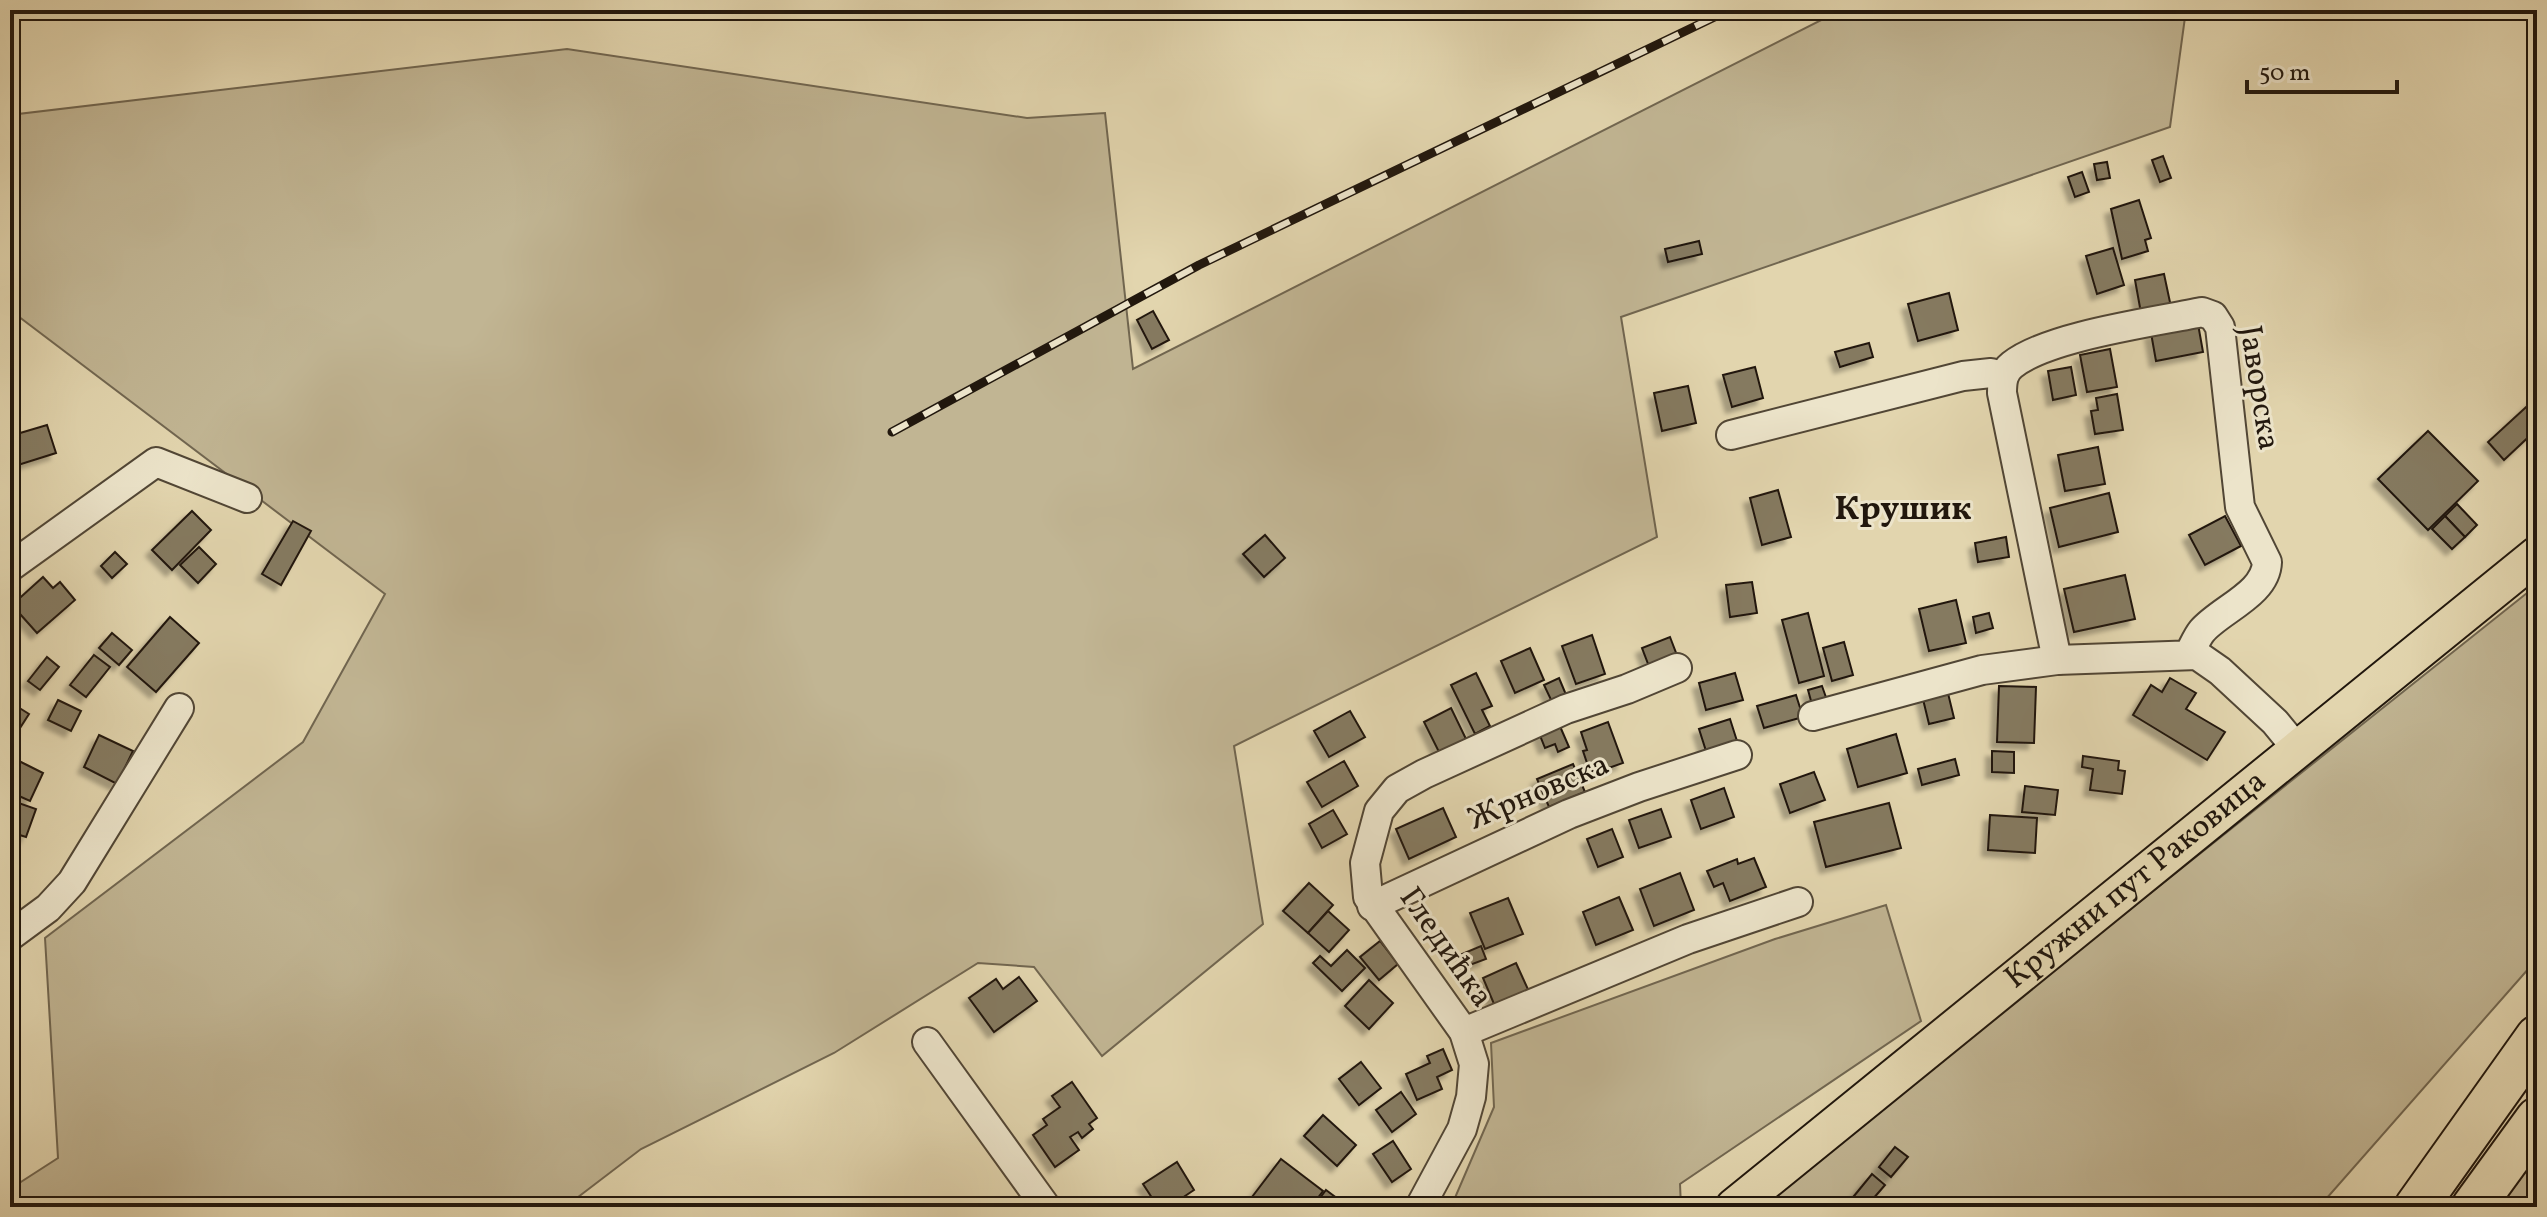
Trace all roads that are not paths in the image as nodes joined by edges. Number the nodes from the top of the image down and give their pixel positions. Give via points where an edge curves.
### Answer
1 (2003, 376) junction
2 (1731, 435) dead end
3 (247, 498) dead end
4 (2537, 555) edge
5 (10, 567) edge
6 (2189, 654) junction
7 (2057, 660) junction
8 (1677, 668) dead end
9 (179, 708) dead end
10 (1813, 716) dead end
11 (2298, 750) junction
12 (1737, 755) dead end
13 (1798, 902) dead end
14 (1372, 906) junction
15 (10, 936) edge
16 (1464, 1032) junction
17 (2537, 1037) edge
18 (927, 1042) dead end
19 (2537, 1119) edge
20 (1046, 1207) edge
21 (1420, 1207) edge
22 (1734, 1207) edge
23 (2416, 1207) edge
24 (2473, 1207) edge

1 - 2 street via 1963,376
1 - 6 street, Јаворска via 2010,366 2053,345 2202,312 2217,321 2240,507 2264,554 2267,572 2201,632
1 - 7 street
3 - 5 street via 156,462
4 - 11 main road, Кружни пут Раковица
6 - 7 street
6 - 11 street via 2205,658 2220,671
7 - 10 street via 1982,670
8 - 14 street, Гледићка via 1566,709 1397,789 1379,811 1365,863
9 - 15 street via 72,882
11 - 22 main road, Кружни пут Раковица
12 - 14 street, Жрновска via 1569,814
13 - 16 street via 1688,939
14 - 16 street, Гледићка
16 - 21 street, Гледићка via 1474,1064 1471,1097 1462,1129
17 - 23 highway
18 - 20 street
19 - 24 highway

